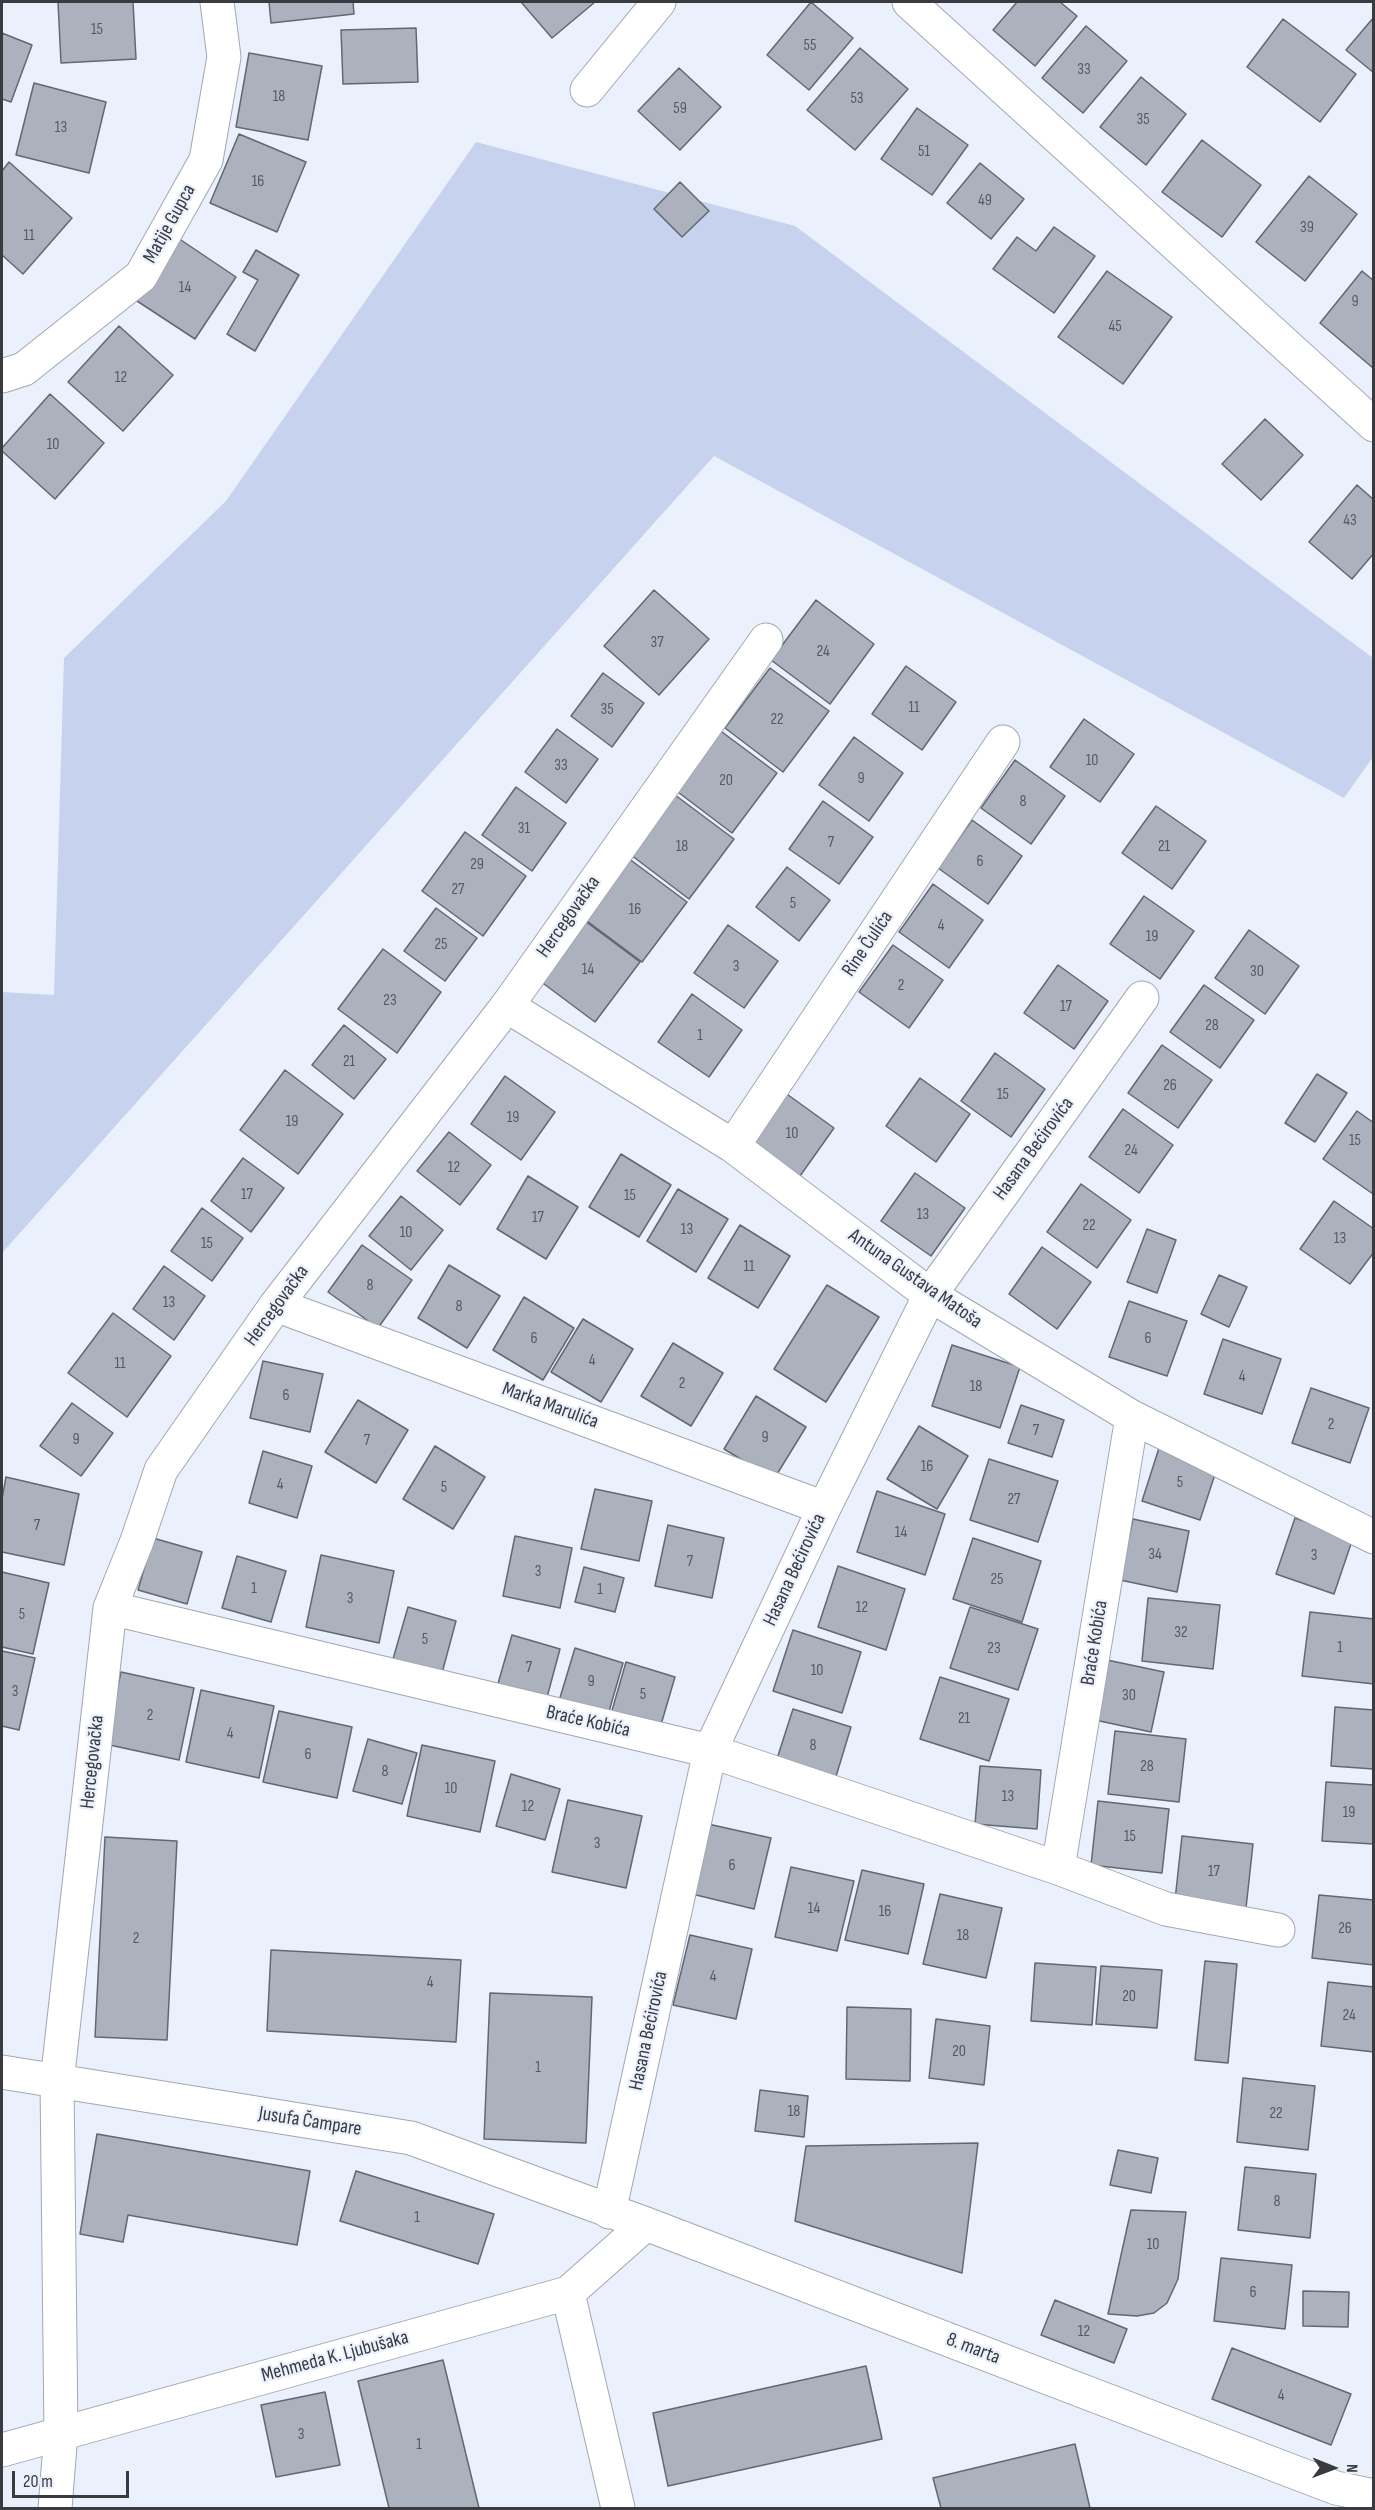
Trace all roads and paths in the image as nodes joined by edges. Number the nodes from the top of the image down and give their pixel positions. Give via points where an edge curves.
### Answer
1 (217, 2) edge
2 (659, 2) edge
3 (909, 2) edge
4 (587, 90) dead end
5 (2, 376) edge
6 (1374, 425) edge
7 (766, 640) dead end
8 (1003, 742) dead end
9 (1142, 998) dead end
10 (507, 1006) junction
11 (733, 1146) junction
12 (930, 1295) junction
13 (276, 1305) junction
14 (1132, 1417) junction
15 (824, 1508) junction
16 (1374, 1537) edge
17 (110, 1608) junction
18 (710, 1751) junction
19 (1058, 1868) junction
20 (1278, 1930) dead end
21 (2, 2072) edge
22 (57, 2082) junction
23 (609, 2212) junction
24 (646, 2224) junction
25 (568, 2293) junction
26 (61, 2433) junction
27 (2, 2450) edge
28 (1336, 2488) junction
29 (1374, 2496) edge
30 (55, 2508) edge
31 (618, 2508) edge
32 (1371, 2508) edge

1 - 5 street, Matije Gupca via 224,57 206,160 141,276 24,369
2 - 4 street
3 - 6 street
7 - 10 street, Hercegovačka
8 - 11 street, Rine Čulića
9 - 12 street, Hasana Bećirovića
10 - 11 street, Antuna Gustava Matoša
10 - 13 street, Hercegovačka
11 - 12 street, Antuna Gustava Matoša
12 - 14 street, Antuna Gustava Matoša
12 - 15 street, Hasana Bećirovića
13 - 15 street, Marka Marulića
13 - 17 street, Hercegovačka via 161,1470
14 - 16 street, Antuna Gustava Matoša
14 - 19 street, Braće Kobića
15 - 18 street, Hasana Bećirovića
17 - 18 street, Braće Kobića
17 - 22 street, Hercegovačka
18 - 19 street, Braće Kobića
18 - 23 street, Hasana Bećirovića
19 - 20 street, Braće Kobića via 1166,1910
21 - 22 street, Jusufa Čampare
22 - 23 street, Jusufa Čampare via 411,2138
22 - 26 street, Hercegovačka
23 - 24 street, 8. marta
24 - 25 street, Mehmeda K. Ljubušaka
24 - 28 street, 8. marta
25 - 26 street, Mehmeda K. Ljubušaka
25 - 31 street
26 - 27 street, Mehmeda K. Ljubušaka
26 - 30 street, Hercegovačka
28 - 29 street
28 - 32 street

